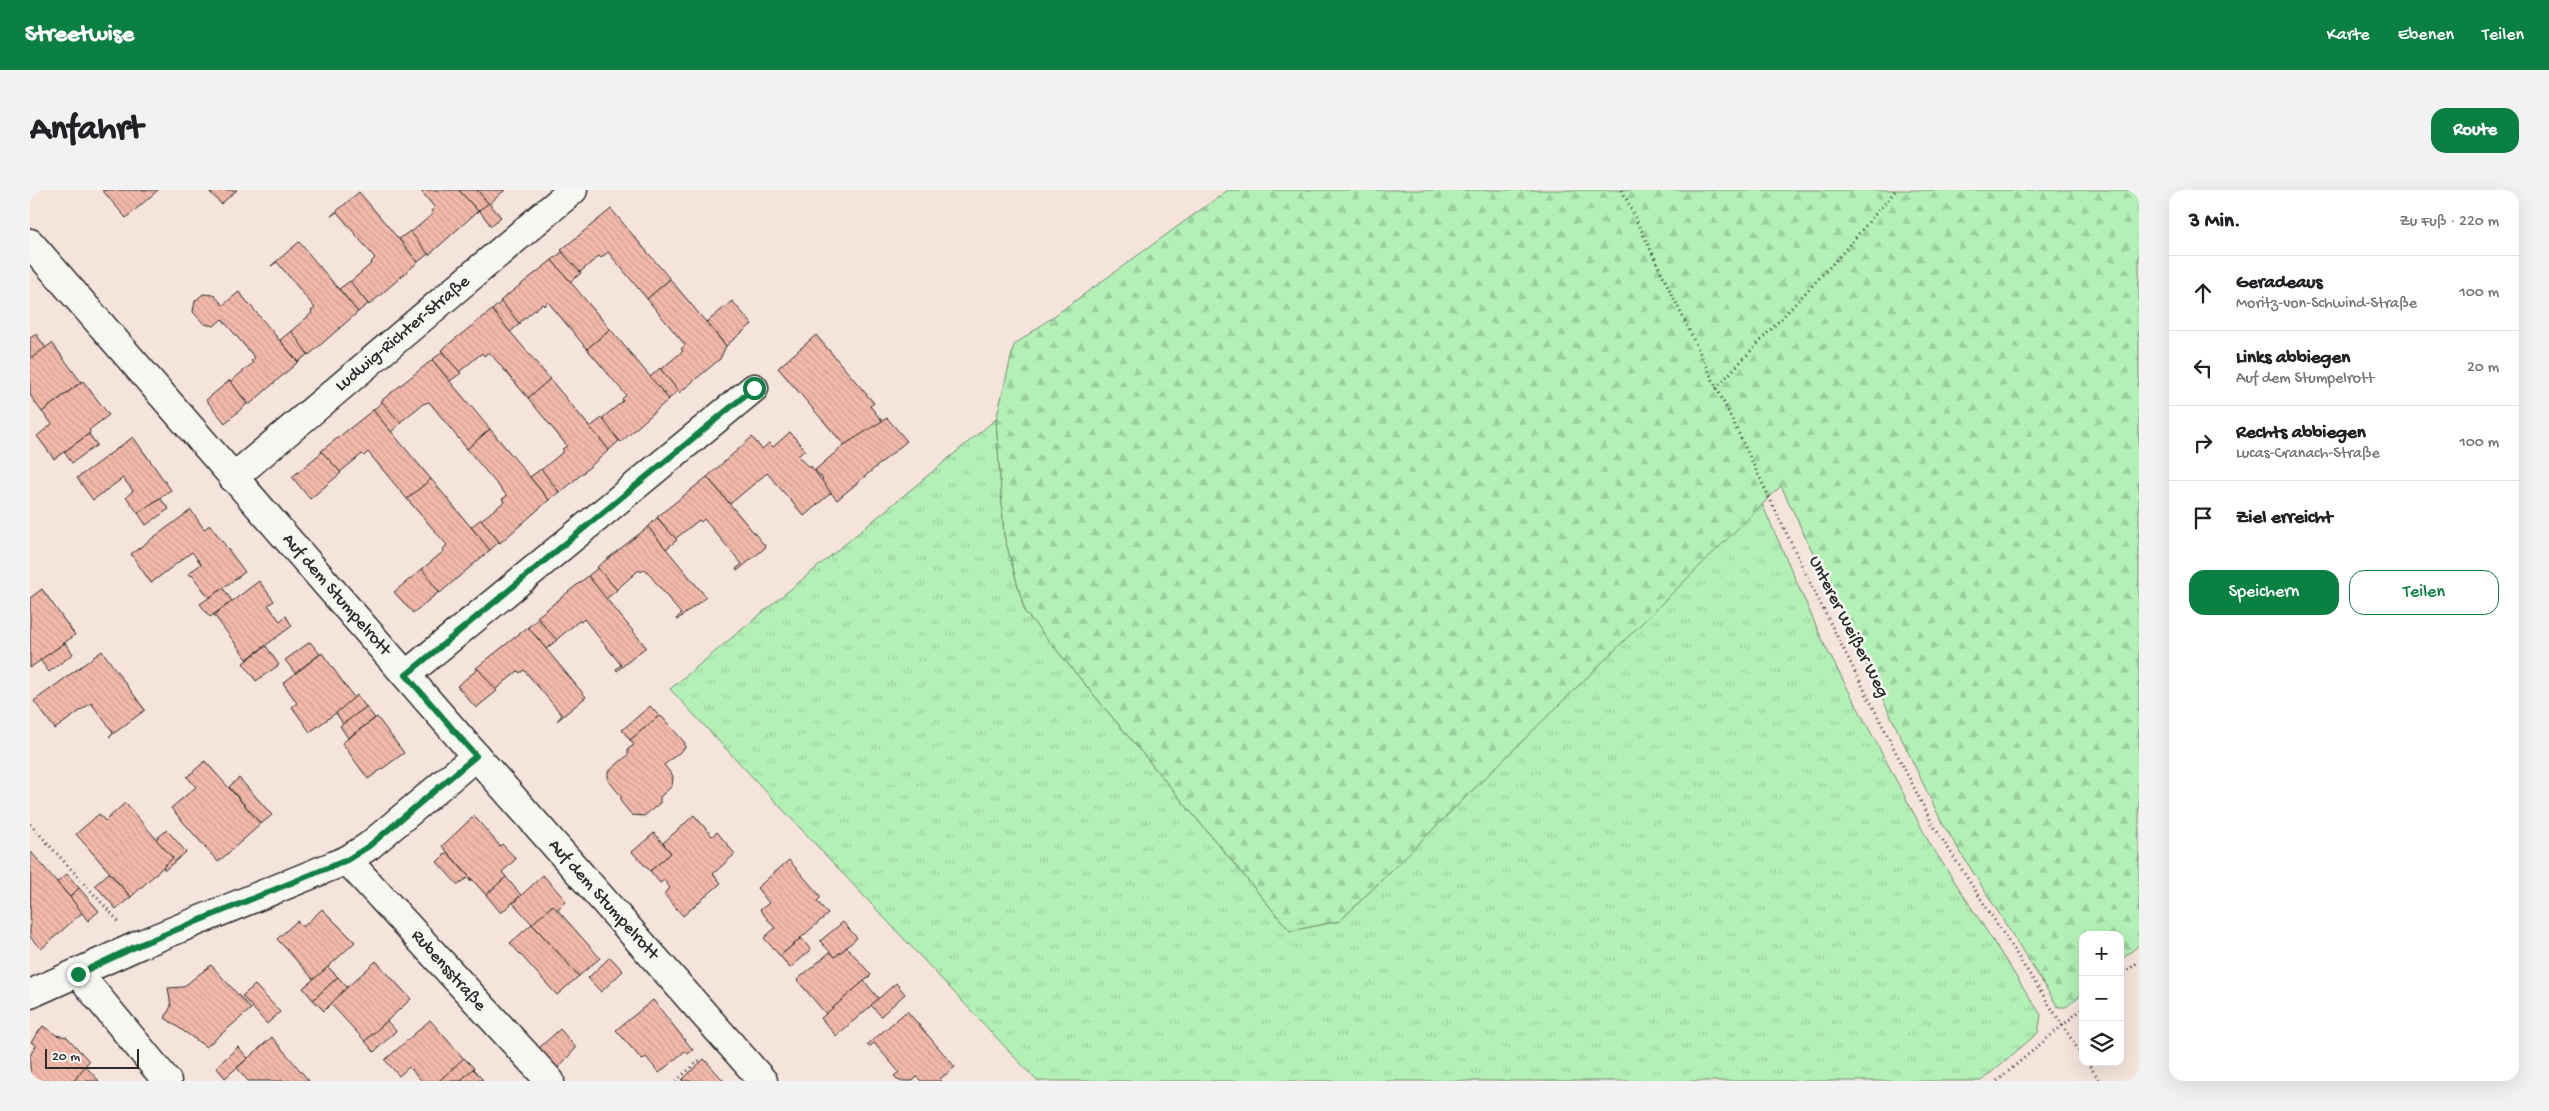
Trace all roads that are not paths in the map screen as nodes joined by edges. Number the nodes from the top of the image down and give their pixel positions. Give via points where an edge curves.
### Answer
1 (573, 190) edge
2 (30, 243) edge
3 (754, 388) dead end
4 (233, 478) junction
5 (406, 675) junction
6 (476, 756) junction
7 (347, 860) junction
8 (78, 974) junction
9 (30, 994) edge
10 (167, 1081) edge
11 (550, 1081) edge
12 (763, 1081) edge

1 - 4 street, Ludwig-Richter-Straße
2 - 4 street, Auf dem Stumpelrott
3 - 5 street
4 - 5 street, Auf dem Stumpelrott
5 - 6 street, Auf dem Stumpelrott
6 - 7 street via 369,846
6 - 12 street, Auf dem Stumpelrott
7 - 8 street via 139,945
7 - 11 street, Rubensstraße
8 - 9 street
8 - 10 street

